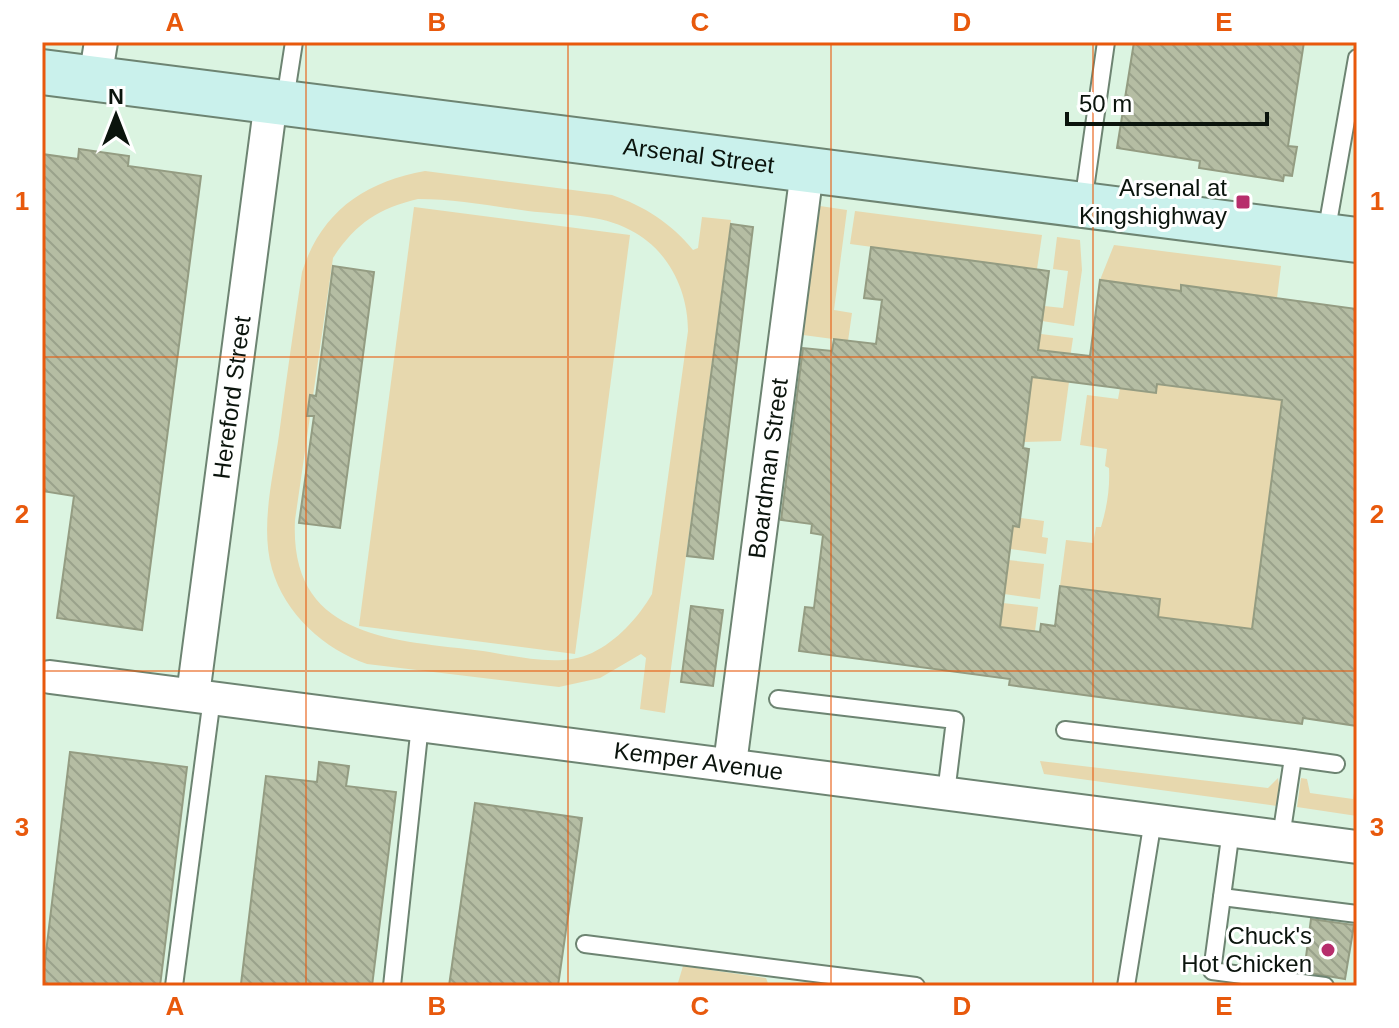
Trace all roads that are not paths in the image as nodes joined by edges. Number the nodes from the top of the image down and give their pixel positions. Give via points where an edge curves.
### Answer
1 (294, 42) edge
2 (1106, 42) edge
3 (1357, 58) edge
4 (98, 60) edge
5 (42, 72) edge
6 (278, 102) junction
7 (1339, 163) junction
8 (1357, 166) edge
9 (807, 171) junction
10 (1082, 206) junction
11 (1341, 238) edge
12 (46, 677) edge
13 (202, 697) junction
14 (778, 699) dead end
15 (420, 725) junction
16 (1065, 730) dead end
17 (1293, 758) junction
18 (730, 764) junction
19 (1336, 764) dead end
20 (946, 793) junction
21 (1153, 820) junction
22 (1231, 830) junction
23 (1281, 837) junction
24 (1357, 847) edge
25 (1222, 897) junction
26 (1357, 914) edge
27 (585, 944) dead end
28 (174, 986) edge
29 (392, 986) edge
30 (916, 986) edge
31 (1126, 986) edge
32 (1325, 986) edge

1 - 6 lane
2 - 10 lane
3 - 7 lane
4 - 5 main road, Arsenal Street
4 - 6 main road, Arsenal Street
6 - 9 main road, Arsenal Street
6 - 13 street, Hereford Street
7 - 8 lane
7 - 11 lane
9 - 10 main road, Arsenal Street
9 - 18 street, Boardman Street
10 - 11 main road, Arsenal Street
12 - 13 street, Kemper Avenue
13 - 15 street, Kemper Avenue
13 - 28 lane
14 - 20 lane via 955,720
15 - 18 street, Kemper Avenue
15 - 29 lane
16 - 17 lane
17 - 19 lane
17 - 23 lane
18 - 20 street, Kemper Avenue
20 - 21 street, Kemper Avenue
21 - 22 street, Kemper Avenue
21 - 31 lane
22 - 23 street, Kemper Avenue
22 - 25 lane
23 - 24 street, Kemper Avenue
25 - 26 lane
25 - 32 lane via 1212,971
27 - 30 lane

